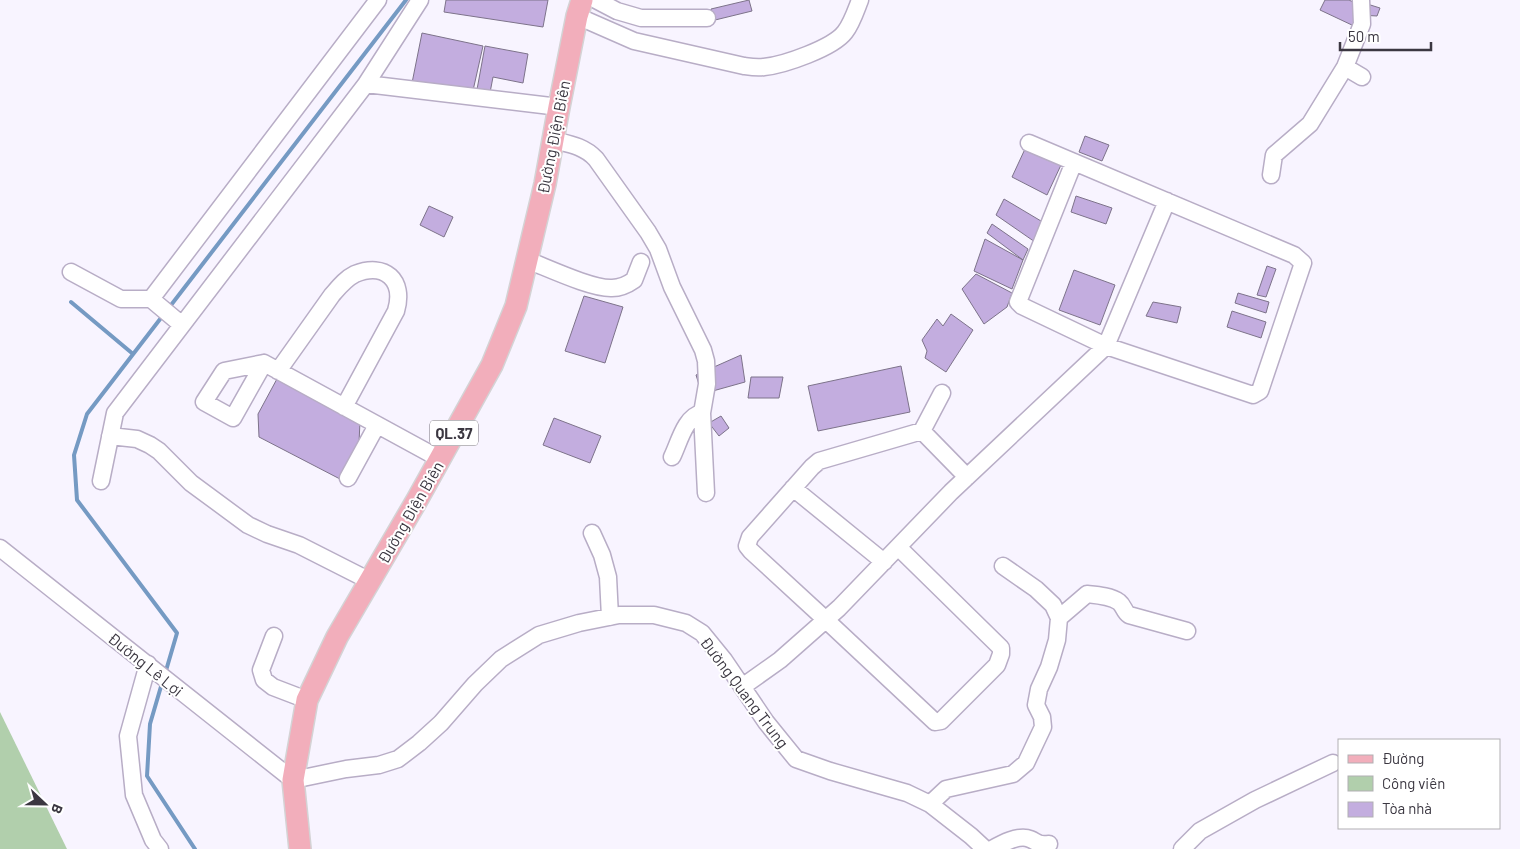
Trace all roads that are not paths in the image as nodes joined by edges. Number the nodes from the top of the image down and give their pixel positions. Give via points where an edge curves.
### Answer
1 (378, 0) edge
2 (420, 0) edge
3 (596, 0) edge
4 (860, 0) edge
5 (1361, 0) edge
6 (580, 8) edge
7 (708, 18) dead end
8 (1345, 67) junction
9 (1362, 77) dead end
10 (366, 84) junction
11 (559, 107) junction
12 (553, 140) junction
13 (1029, 143) dead end
14 (1074, 162) junction
15 (1271, 175) dead end
16 (1167, 201) junction
17 (527, 260) junction
18 (641, 262) dead end
19 (72, 272) dead end
20 (153, 301) junction
21 (180, 324) junction
22 (1106, 346) junction
23 (942, 393) dead end
24 (344, 407) junction
25 (702, 413) junction
26 (377, 425) junction
27 (922, 431) junction
28 (110, 436) junction
29 (672, 457) dead end
30 (440, 459) junction
31 (967, 477) junction
32 (348, 478) dead end
33 (101, 481) dead end
34 (793, 488) junction
35 (706, 493) dead end
36 (592, 532) dead end
37 (898, 548) junction
38 (3, 554) edge
39 (884, 562) junction
40 (1003, 566) dead end
41 (370, 581) junction
42 (610, 617) junction
43 (1059, 618) junction
44 (826, 620) junction
45 (1187, 631) dead end
46 (274, 636) dead end
47 (148, 664) junction
48 (742, 686) junction
49 (306, 700) junction
50 (1333, 762) dead end
51 (293, 780) junction
52 (930, 804) junction
53 (1049, 844) dead end
54 (160, 849) edge
55 (300, 849) edge
56 (985, 849) edge
57 (992, 849) edge
58 (1182, 849) edge

1 - 20 street
2 - 10 street
3 - 7 street via 641,18
4 - 6 street via 850,25 836,41 824,48 758,68 634,41
5 - 8 street via 1362,24
6 - 11 main road, Đường Điện Biên / QL.37
8 - 9 street
8 - 15 street via 1310,124 1274,155
10 - 11 street
10 - 21 street
11 - 12 main road, Đường Điện Biên / QL.37
12 - 17 main road, Đường Điện Biên / QL.37
12 - 25 street via 581,147 596,158 658,249 672,287 703,350 707,384
13 - 14 street
14 - 16 street
14 - 22 street via 1018,302
16 - 22 street
16 - 22 street via 1294,255 1303,263 1263,384 1253,395
17 - 18 street via 581,281 612,288 634,280
17 - 30 main road, Đường Điện Biên / QL.37 via 516,306 492,364
19 - 20 street via 120,298
20 - 21 street
21 - 28 street via 115,413
22 - 31 street
23 - 27 street
24 - 24 street via 271,367 342,283 355,274 373,270 388,274 398,289 396,311
24 - 26 street
25 - 29 street via 696,414 689,422
25 - 35 street
26 - 30 street
26 - 32 street
27 - 31 street
27 - 34 street via 819,461
28 - 33 street
28 - 41 street via 138,439 150,445 191,483 248,525 299,545
30 - 41 main road, Đường Điện Biên / QL.37
31 - 37 street
34 - 39 street
34 - 44 street via 750,537 747,546
36 - 42 street via 608,577
37 - 39 street
37 - 44 street via 1001,648 997,665 941,721 935,722
38 - 47 street, Đường Lê Lợi
39 - 44 street
40 - 43 street via 1036,589 1053,605
41 - 49 main road, Đường Điện Biên / QL.37 via 337,637
42 - 48 street, Đường Quang Trung via 654,615 686,624 702,633
42 - 51 street, Đường Quang Trung via 539,635 501,659 441,723 398,759
43 - 45 street via 1087,594 1099,594 1119,602 1129,615
43 - 52 street via 1057,640 1036,705 1043,728 1026,763 1013,774 946,789
44 - 48 street via 780,660
46 - 49 street via 261,670 264,680
47 - 51 street, Đường Lê Lợi
47 - 54 street via 128,736 134,795
48 - 52 street, Đường Quang Trung via 796,759 907,793
49 - 51 main road, Đường Điện Biên / QL.37
50 - 58 street via 1200,831
51 - 55 main road, Đường Điện Biên / QL.37
52 - 56 street, Đường Quang Trung
53 - 57 street via 1041,845 1024,838

